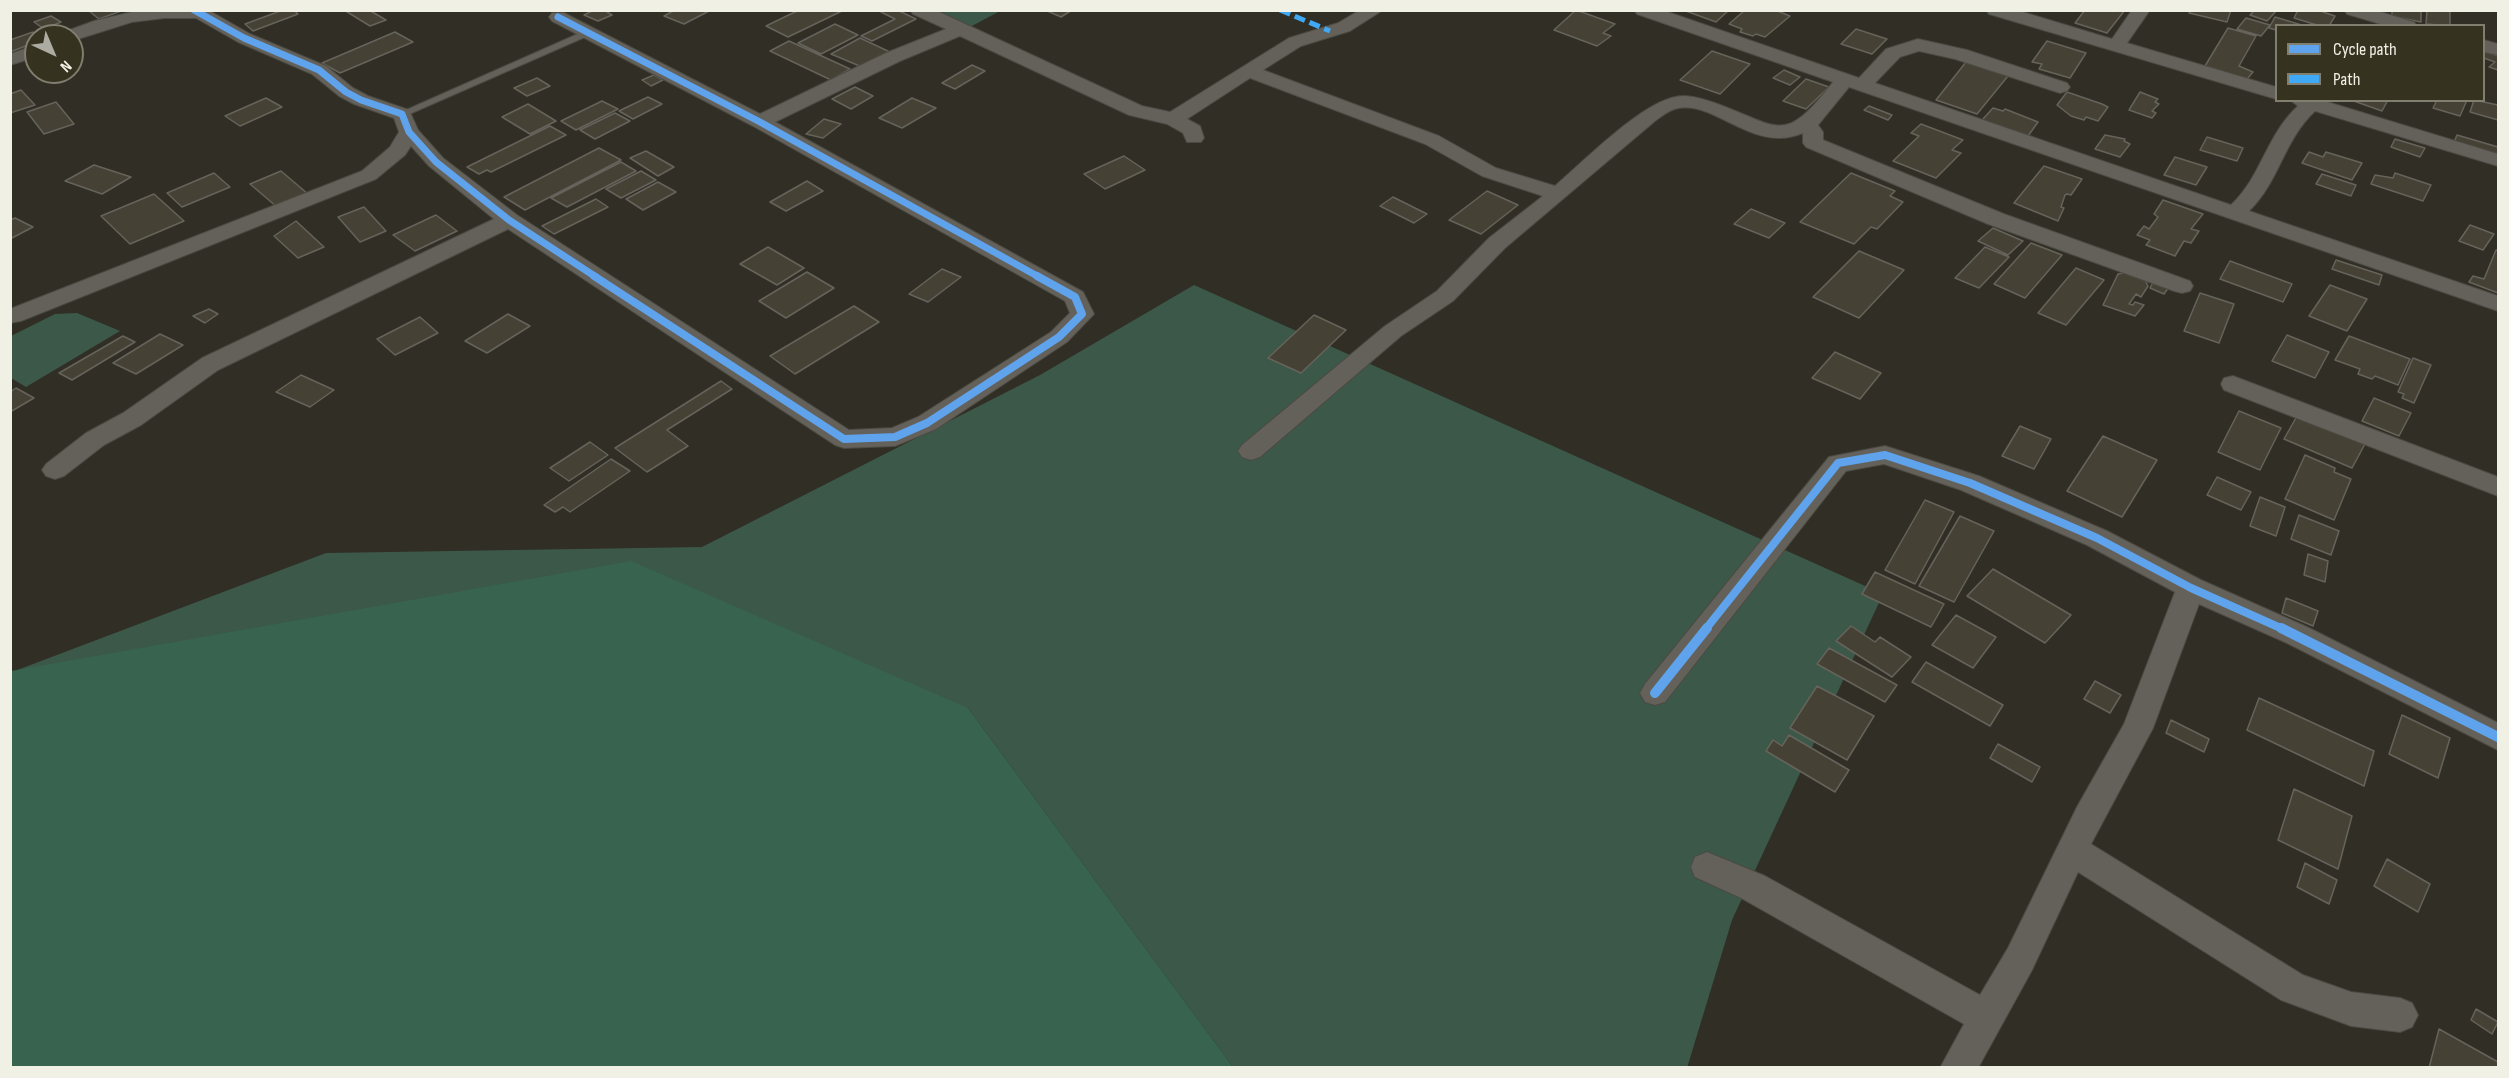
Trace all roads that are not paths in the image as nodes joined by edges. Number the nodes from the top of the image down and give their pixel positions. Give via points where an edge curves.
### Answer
1 (920, 10) edge
2 (1374, 10) edge
3 (1643, 10) edge
4 (1995, 10) edge
5 (2141, 10) edge
6 (2353, 10) edge
7 (196, 12) edge
8 (558, 17) dead end
9 (2401, 24) edge
10 (962, 29) junction
11 (84, 32) edge
12 (589, 32) junction
13 (2116, 46) junction
14 (1248, 71) junction
15 (1853, 83) junction
16 (2060, 87) dead end
17 (2275, 92) edge
18 (2305, 102) edge
19 (1173, 119) junction
20 (760, 122) junction
21 (406, 123) junction
22 (1808, 124) junction
23 (1194, 138) dead end
24 (2499, 160) edge
25 (1558, 194) junction
26 (2235, 213) junction
27 (510, 220) junction
28 (2182, 286) dead end
29 (2499, 304) edge
30 (13, 316) dead end
31 (2233, 384) dead end
32 (1251, 451) dead end
33 (55, 470) dead end
34 (2499, 487) edge
35 (2192, 588) junction
36 (1655, 693) dead end
37 (2499, 737) edge
38 (2072, 850) junction
39 (1707, 867) dead end
40 (2400, 1016) dead end
41 (1986, 1017) junction
42 (1958, 1068) edge

1 - 10 street
2 - 14 street via 1344,27 1295,42
3 - 15 street
4 - 13 street
5 - 13 street
6 - 9 street
7 - 11 street via 167,11
7 - 21 street via 244,38 319,70 345,92
8 - 12 street
10 - 19 street via 1136,111
10 - 20 street via 893,57
12 - 20 street
12 - 21 lane
13 - 17 street
14 - 19 street
14 - 25 street via 1432,140 1489,172
15 - 16 street via 1893,53 1918,45 1960,54
15 - 22 street
15 - 26 street
18 - 24 street
18 - 26 street via 2256,193
19 - 23 street via 1193,130
20 - 27 street via 1075,297 1082,314 1059,337 927,423 895,437 844,439
21 - 27 street via 436,162
21 - 30 street via 398,151 369,175
22 - 25 street via 1783,132 1761,129 1708,107 1674,103 1648,117
22 - 28 street via 1813,142 1996,219
25 - 32 street via 1497,243 1445,296 1393,331
26 - 29 street
27 - 33 street via 210,364 132,419 95,439
31 - 34 street
35 - 36 street via 2097,538 1970,483 1885,455 1838,462
35 - 37 street via 2297,635
35 - 38 street via 2138,728
38 - 40 street via 2293,988 2351,1009
38 - 41 street via 2020,959
39 - 41 street via 1753,886
41 - 42 street

